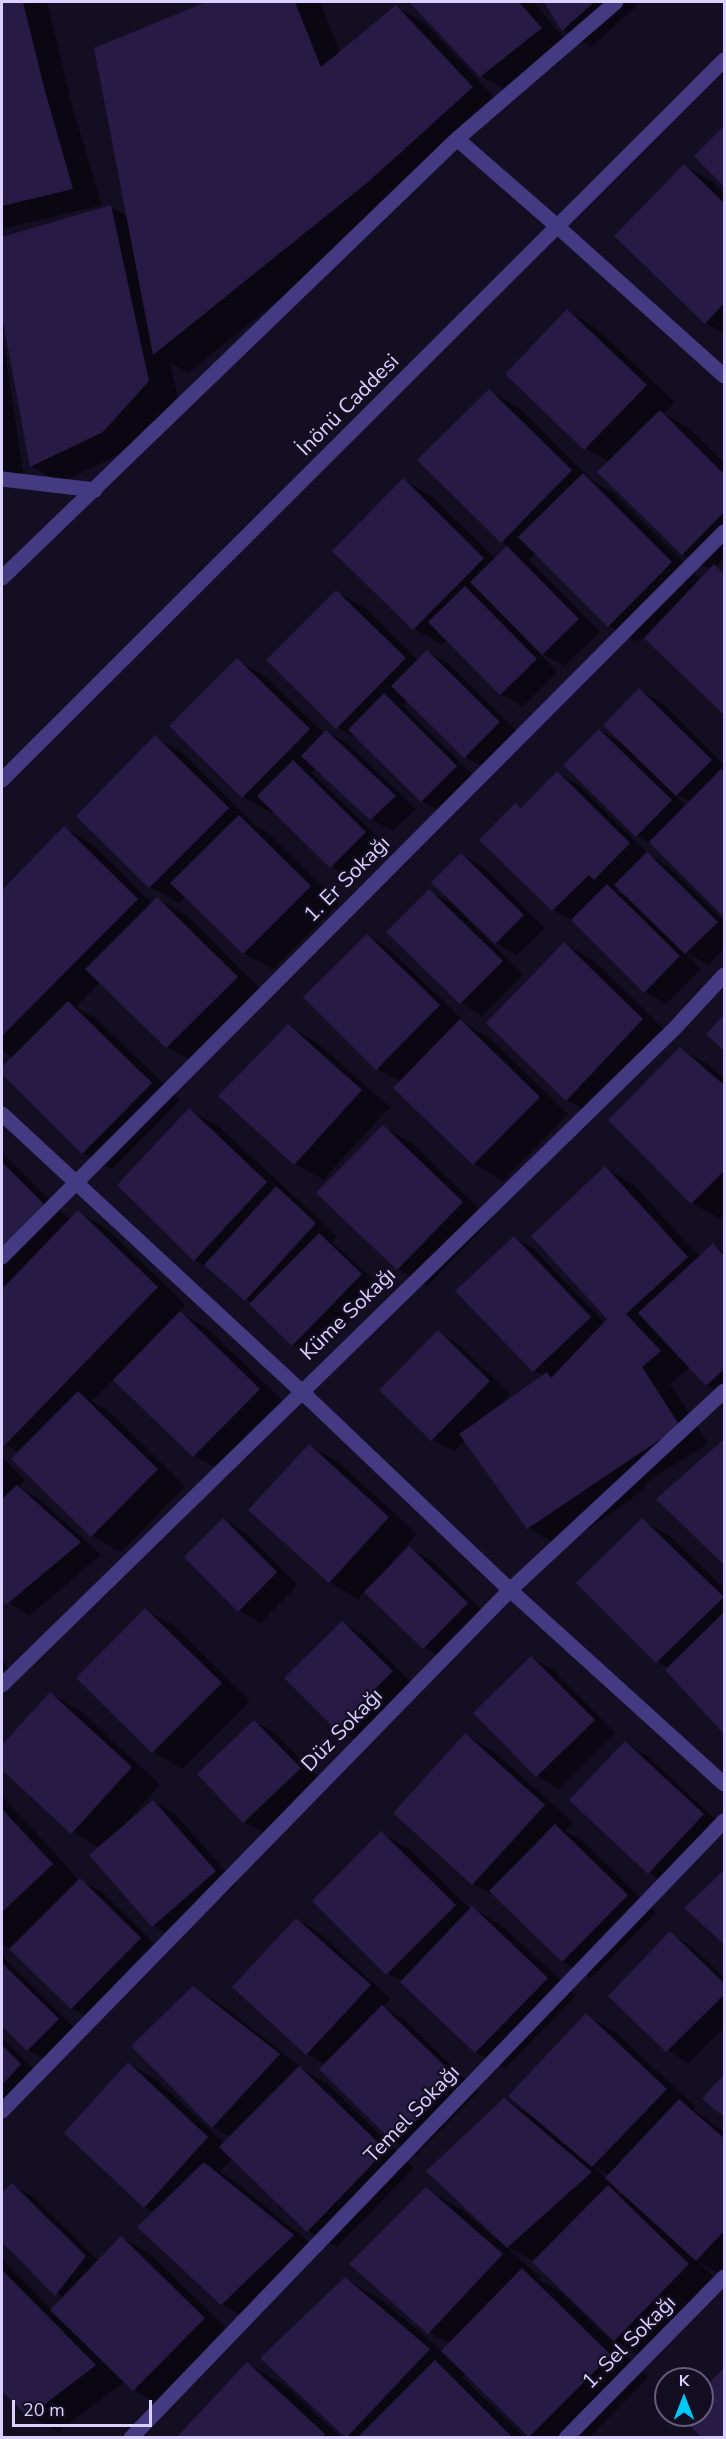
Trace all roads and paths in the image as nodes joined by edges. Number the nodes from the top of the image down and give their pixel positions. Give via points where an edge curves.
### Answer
1 (616, 2) edge
2 (724, 60) edge
3 (457, 139) junction
4 (558, 227) junction
5 (724, 376) edge
6 (2, 478) edge
7 (95, 490) junction
8 (724, 532) edge
9 (2, 578) edge
10 (2, 780) edge
11 (724, 975) edge
12 (2, 1114) edge
13 (75, 1183) junction
14 (2, 1257) edge
15 (301, 1391) junction
16 (724, 1391) edge
17 (510, 1590) junction
18 (2, 1685) edge
19 (724, 1784) edge
20 (724, 1821) edge
21 (2, 2110) edge
22 (724, 2277) edge
23 (131, 2438) edge
24 (566, 2438) edge

1 - 3 street
2 - 4 street, İnönü Caddesi
3 - 4 street
3 - 7 street
4 - 5 street
4 - 10 street, İnönü Caddesi
6 - 7 street
7 - 9 street
8 - 13 street, 1. Er Sokağı
11 - 15 street, Küme Sokağı via 675,1028
12 - 13 street
13 - 14 street, 1. Er Sokağı
13 - 15 street
15 - 17 street
15 - 18 street, Küme Sokağı
16 - 17 street, Düz Sokağı
17 - 19 street
17 - 21 street, Düz Sokağı
20 - 23 street, Temel Sokağı
22 - 24 street, 1. Sel Sokağı

